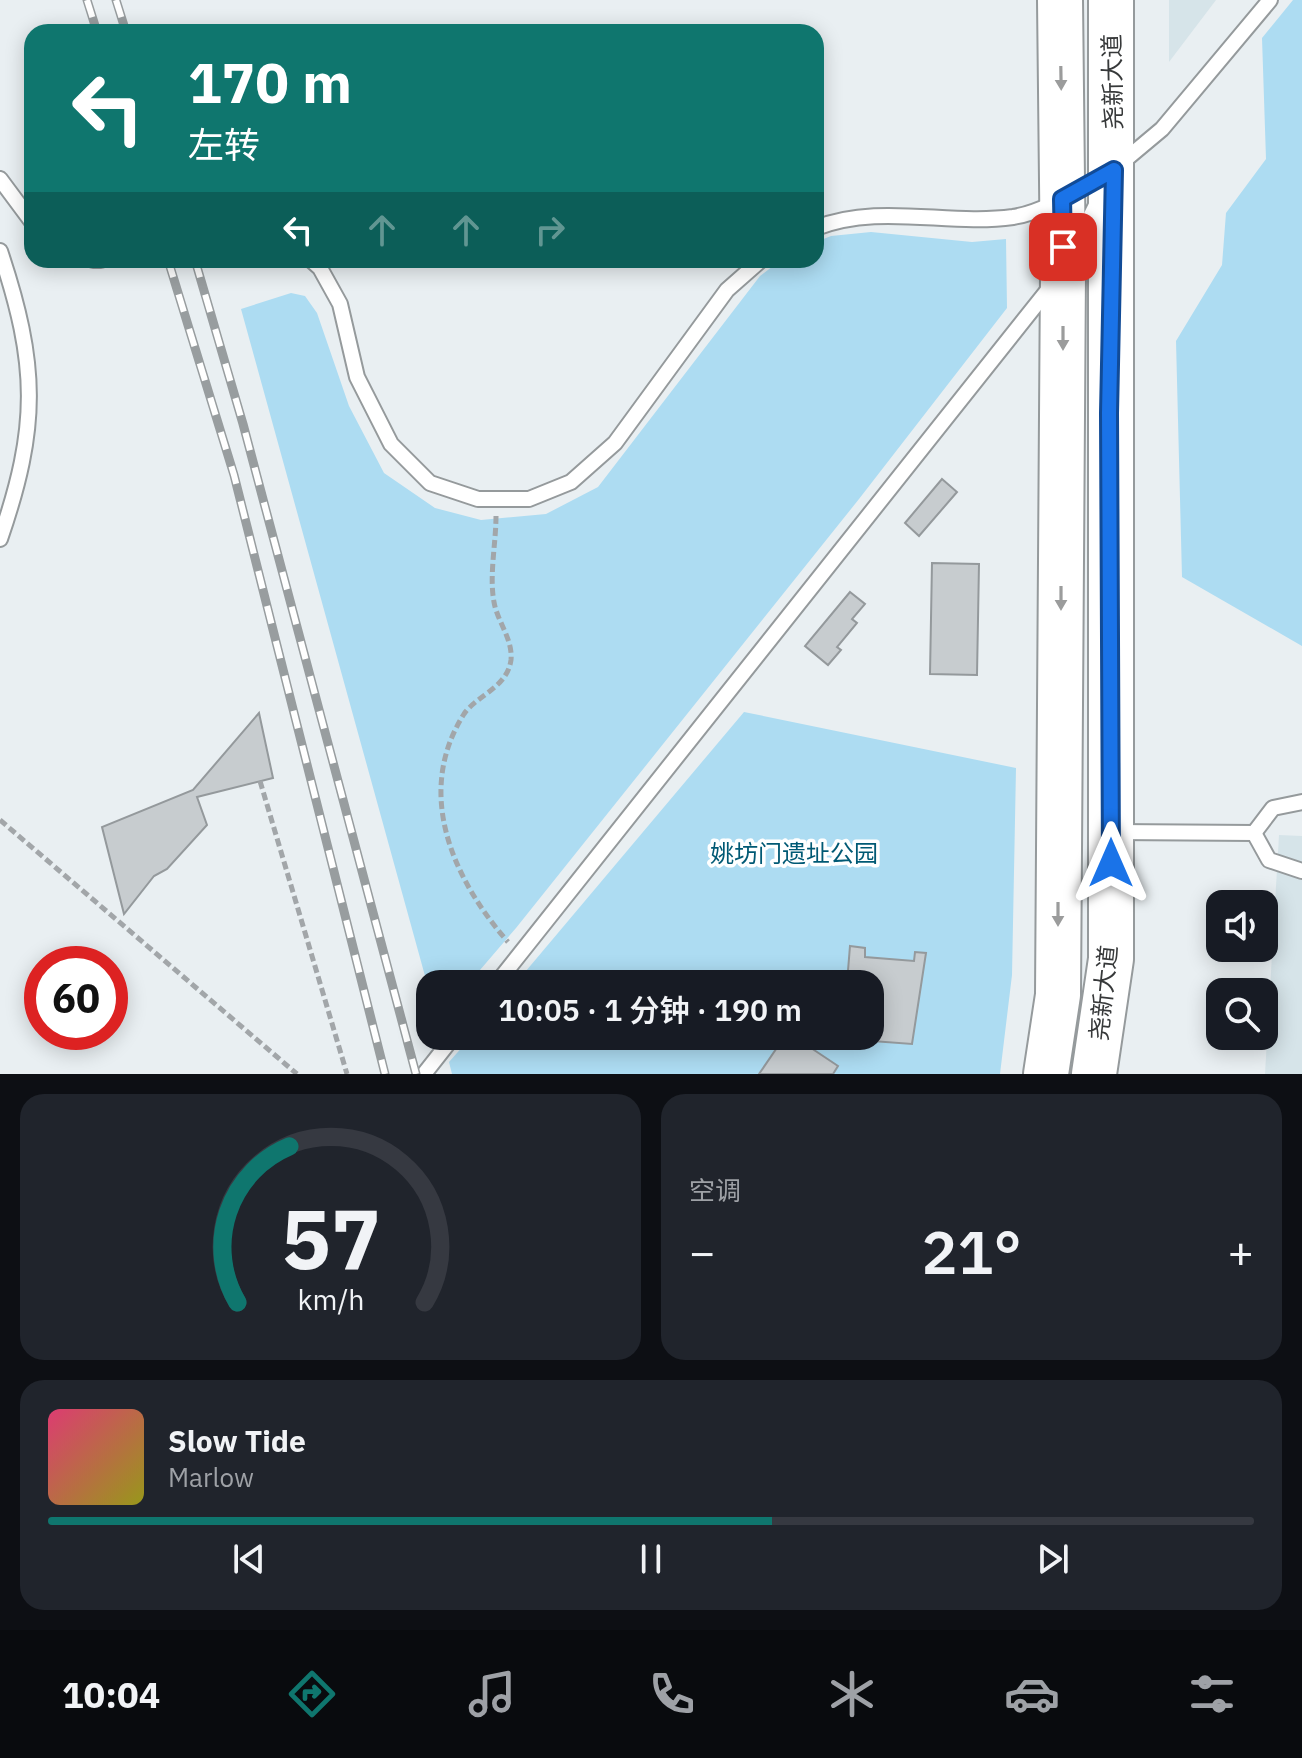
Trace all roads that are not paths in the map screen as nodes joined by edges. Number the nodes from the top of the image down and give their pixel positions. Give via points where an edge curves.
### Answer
1 (1060, 0) edge
2 (1111, 0) edge
3 (1270, 0) edge
4 (1114, 170) junction
5 (0, 179) edge
6 (1062, 199) junction
7 (24, 211) edge
8 (824, 225) edge
9 (0, 251) edge
10 (320, 268) edge
11 (752, 268) edge
12 (1063, 271) junction
13 (0, 539) edge
14 (1302, 802) edge
15 (1110, 832) junction
16 (1254, 833) junction
17 (1302, 871) edge
18 (507, 970) edge
19 (443, 1050) edge
20 (424, 1074) edge
21 (1046, 1074) edge
22 (1094, 1074) edge

1 -> 6 main road, 尧新大道
2 - 4 main road, 尧新大道
3 - 4 lane via 1162,129
4 - 6 lane
4 - 12 lane
4 - 15 main road, 尧新大道
5 - 7 lane
6 - 8 lane via 1014,217 868,216
6 - 12 main road, 尧新大道
9 - 13 lane via 17,303 30,384 28,441
10 - 11 lane via 340,304 357,377 391,444 430,483 478,499 529,499 571,482 615,443 727,290
12 - 18 lane
12 -> 21 main road, 尧新大道 via 1058,995
14 - 16 lane via 1273,808
15 - 16 lane
15 - 22 main road, 尧新大道 via 1111,959
16 - 17 lane via 1269,860
19 - 20 lane

